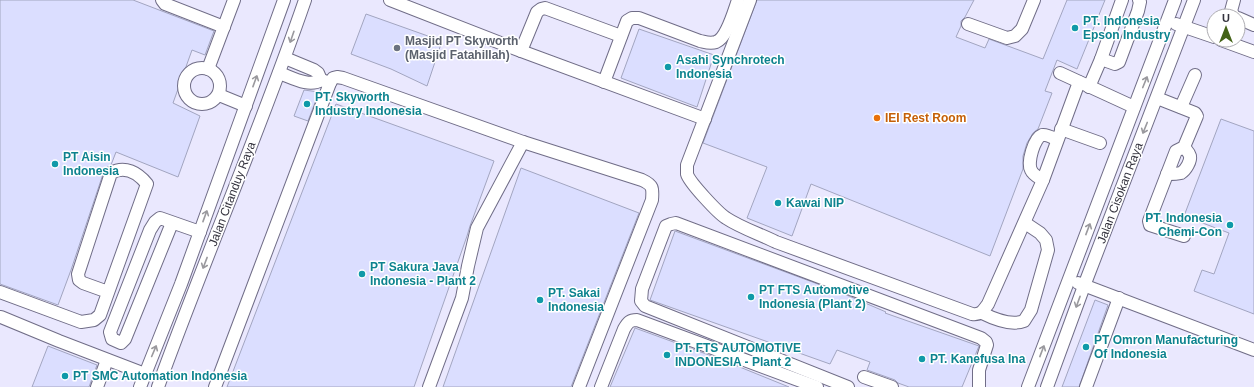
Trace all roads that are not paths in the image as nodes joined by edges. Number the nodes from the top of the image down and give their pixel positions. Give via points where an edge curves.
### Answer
1 (162, 0) edge
2 (234, 0) edge
3 (284, 0) edge
4 (305, 0) edge
5 (390, 0) edge
6 (738, 0) edge
7 (750, 0) edge
8 (1034, 0) edge
9 (1122, 0) edge
10 (1139, 0) edge
11 (1175, 0) edge
12 (1194, 0) edge
13 (1168, 21) junction
14 (968, 24) dead end
15 (1184, 26) junction
16 (224, 27) junction
17 (1206, 34) edge
18 (621, 36) junction
19 (1243, 48) edge
20 (520, 51) junction
21 (1254, 52) edge
22 (285, 58) junction
23 (1102, 59) junction
24 (208, 69) junction
25 (279, 73) junction
26 (1060, 73) dead end
27 (1195, 75) dead end
28 (326, 82) junction
29 (604, 82) junction
30 (1084, 85) junction
31 (219, 95) junction
32 (1157, 98) junction
33 (246, 106) junction
34 (1134, 107) junction
35 (1181, 107) junction
36 (704, 119) junction
37 (1059, 135) junction
38 (523, 142) junction
39 (1100, 143) dead end
40 (1043, 180) junction
41 (172, 223) junction
42 (1025, 223) junction
43 (200, 232) junction
44 (1184, 236) dead end
45 (1069, 279) junction
46 (1084, 286) junction
47 (0, 292) edge
48 (108, 292) junction
49 (1119, 298) junction
50 (172, 308) junction
51 (982, 313) junction
52 (184, 314) junction
53 (1, 316) dead end
54 (1254, 350) edge
55 (106, 360) junction
56 (145, 374) junction
57 (864, 376) dead end
58 (814, 386) edge
59 (97, 387) edge
60 (140, 387) edge
61 (158, 387) edge
62 (215, 387) edge
63 (429, 387) edge
64 (579, 387) edge
65 (601, 387) edge
66 (848, 387) edge
67 (892, 387) edge
68 (978, 387) edge
69 (1028, 387) edge
70 (1047, 387) edge
71 (1086, 387) edge

1 - 16 street via 165,4
2 - 16 street
33 -> 3 street, Jalan Citanduy Raya
4 -> 22 street, Jalan Citanduy Raya
5 - 20 street
6 - 18 street via 725,34 715,43 700,41 639,18 627,21
7 - 36 street
8 - 14 street via 1022,29 1015,36 1007,38
9 - 23 street
10 - 23 street via 1138,11 1119,62 1115,64
11 - 13 street, Jalan Cisokan Raya
12 - 15 street, Jalan Cisokan Raya
13 - 15 street
34 -> 13 street, Jalan Cisokan Raya
15 - 17 street
15 - 32 street, Jalan Cisokan Raya
16 - 24 street
18 - 20 street via 545,8 536,12
18 - 29 street
19 - 21 street
20 - 29 street
22 - 25 street, Jalan Citanduy Raya
22 - 28 street via 314,70
23 - 30 street
24 - 31 street via 219,77
24 - 31 street via 195,69 186,77 186,95 191,101 206,104 214,101
25 - 28 street via 309,84
25 -> 52 street, Jalan Citanduy Raya
26 - 30 street
27 - 35 street
28 - 38 street via 337,77 343,78
28 - 62 street
29 - 36 street
30 - 34 street
30 - 37 street
31 - 33 street
32 - 35 street
32 -> 46 street, Jalan Cisokan Raya
43 -> 33 street, Jalan Citanduy Raya
45 -> 34 street, Jalan Cisokan Raya
35 - 44 street via 1197,116 1184,147 1176,151 1149,223
36 - 51 street via 688,165 688,174 691,182 725,218 776,242 972,314
37 - 39 street
37 - 40 street
37 - 40 street via 1042,135 1030,155 1030,169
38 - 63 street via 477,228 462,298
38 - 64 street via 642,180 653,190 652,200
40 - 42 street
41 - 41 street via 125,340 121,343 115,341 110,332 150,230 154,222 160,218
41 - 43 street
42 - 51 street
42 - 51 street via 1046,240 1048,250 1030,310 1024,320 1015,322
43 - 50 street, Jalan Citanduy Raya
45 - 46 street
69 -> 45 street, Jalan Cisokan Raya
46 - 49 street
46 -> 70 street, Jalan Cisokan Raya
47 - 48 street via 81,322 94,320 100,315
48 - 48 street via 147,184 141,176 123,170 111,174 78,274 82,283
49 - 54 street
49 - 71 street
50 - 52 street
56 -> 50 street, Jalan Citanduy Raya
52 - 61 street, Jalan Citanduy Raya
53 - 55 street
55 - 56 street
55 - 59 street
56 - 60 street, Jalan Citanduy Raya
57 - 67 street
58 - 65 street via 632,320 624,329
66 - 68 street via 645,306 641,301 642,289 666,226 676,223 981,338 987,345 979,370

